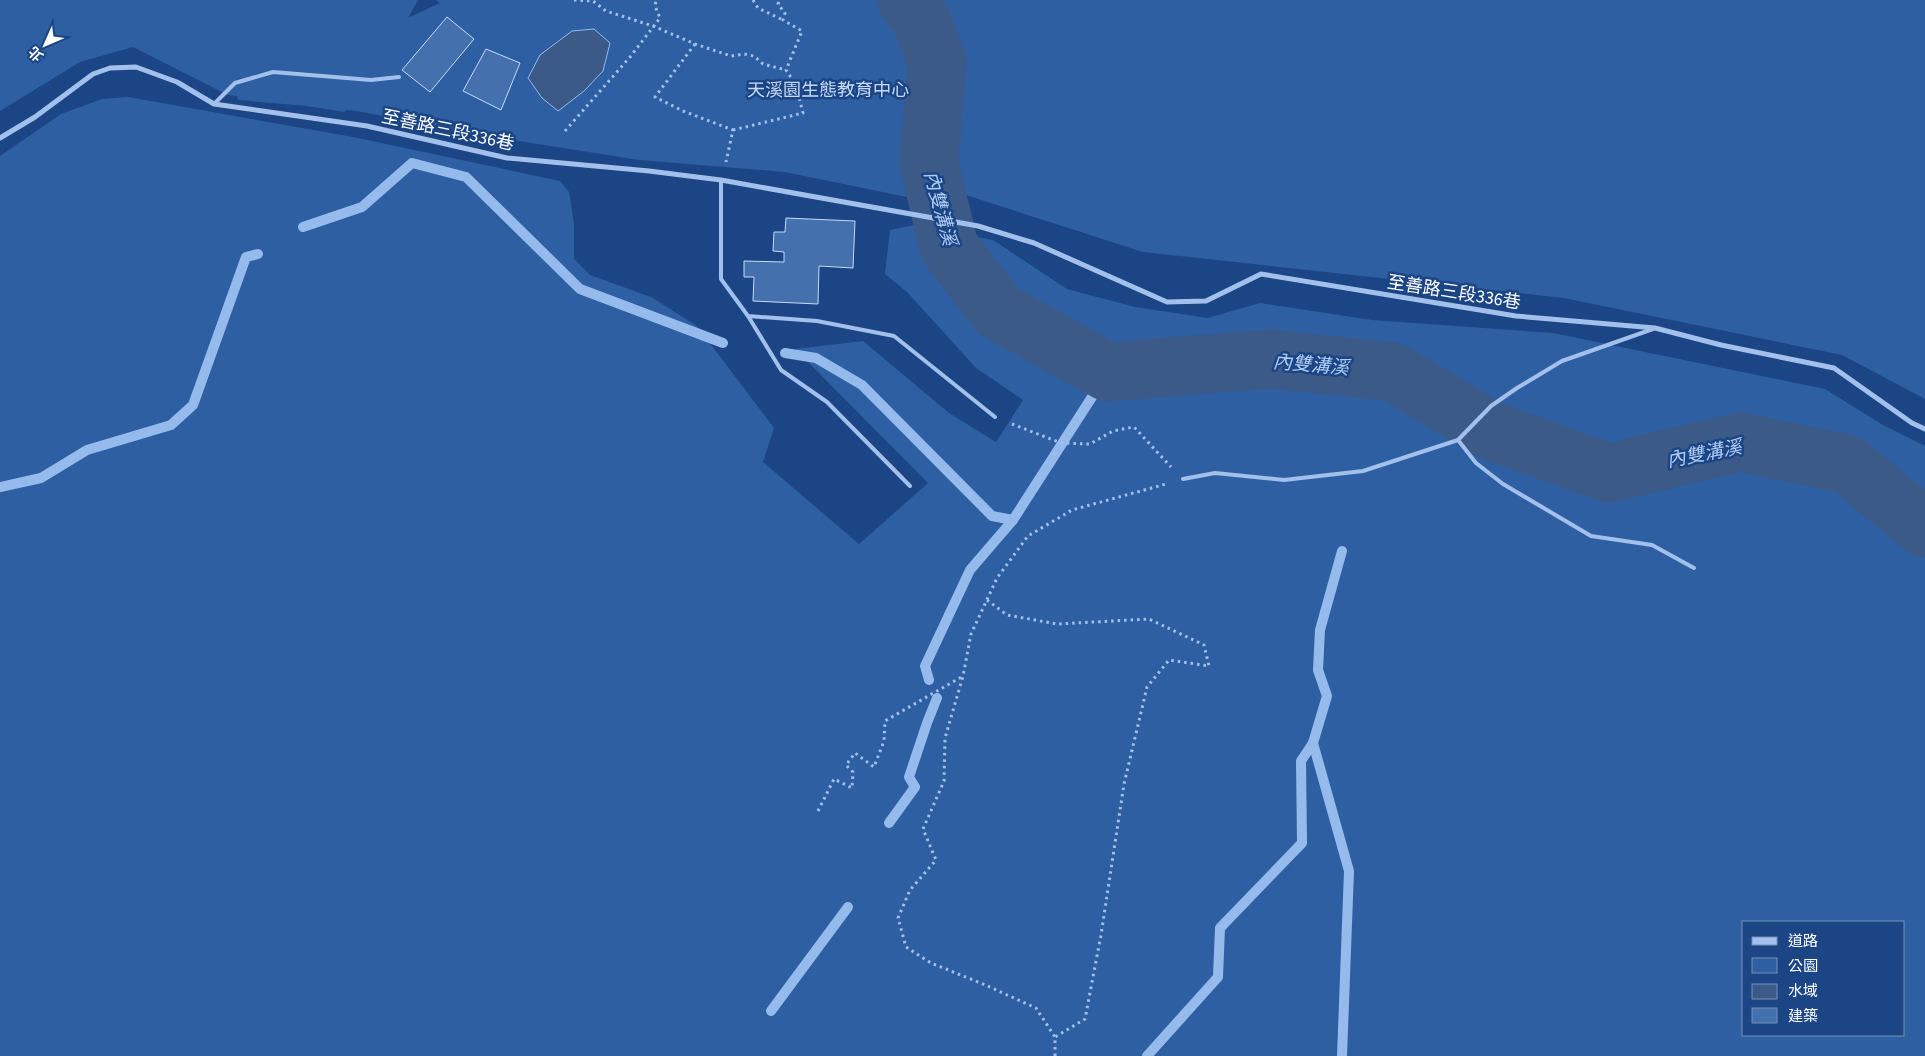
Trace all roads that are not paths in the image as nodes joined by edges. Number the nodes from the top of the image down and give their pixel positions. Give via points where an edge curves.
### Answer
1 (400, 77) dead end
2 (214, 104) junction
3 (0, 138) edge
4 (721, 180) junction
5 (748, 316) junction
6 (1655, 328) junction
7 (995, 417) road end
8 (1925, 428) edge
9 (1458, 440) junction
10 (1183, 479) road end
11 (910, 486) dead end
12 (1694, 568) dead end

1 - 2 lane via 371,80 273,72 235,83
2 - 3 street, 至善路三段336巷 via 177,82 136,67 110,68 93,74 35,117
2 - 4 street, 至善路三段336巷 via 366,126 507,158
4 - 5 lane via 721,279
4 - 6 street, 至善路三段336巷 via 978,226 1034,243 1167,302 1206,301 1261,274 1516,316
5 - 7 lane via 817,321 894,336
5 - 11 lane via 781,370 826,402
6 - 8 street, 至善路三段336巷 via 1834,368 1912,423
6 - 9 lane via 1562,361 1491,406
9 - 10 lane via 1363,471 1284,480 1215,473
9 - 12 lane via 1476,463 1503,484 1591,536 1652,545

